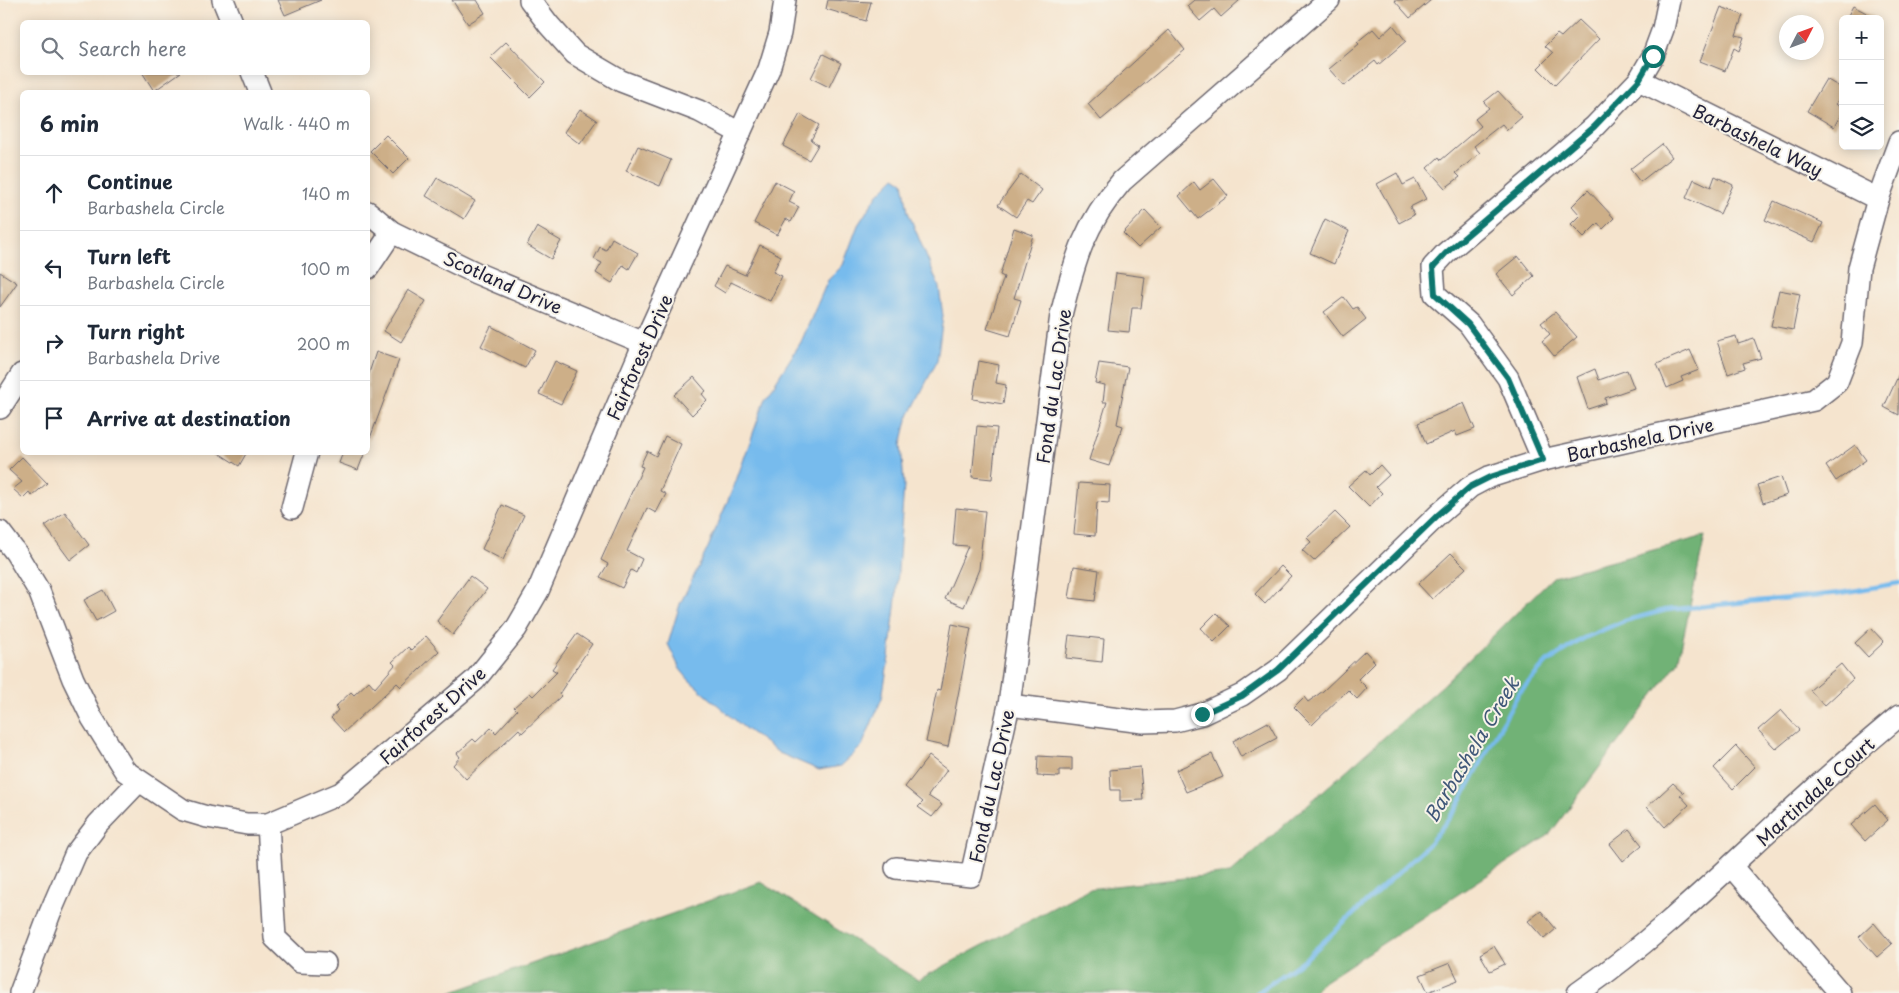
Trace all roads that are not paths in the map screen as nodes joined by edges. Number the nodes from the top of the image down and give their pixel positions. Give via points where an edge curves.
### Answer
1 (223, 0) edge
2 (530, 0) edge
3 (785, 0) edge
4 (1329, 0) edge
5 (1669, 0) edge
6 (231, 20) edge
7 (253, 75) edge
8 (1639, 80) junction
9 (259, 90) edge
10 (740, 132) junction
11 (1899, 142) edge
12 (1878, 199) junction
13 (370, 214) edge
14 (392, 232) junction
15 (370, 265) edge
16 (644, 343) junction
17 (20, 377) edge
18 (0, 408) edge
19 (306, 455) edge
20 (1543, 460) junction
21 (292, 508) dead end
22 (0, 532) edge
23 (1009, 705) junction
24 (1899, 716) edge
25 (138, 782) junction
26 (268, 824) junction
27 (1732, 867) junction
28 (896, 868) dead end
29 (325, 963) dead end
30 (20, 993) edge
31 (1578, 993) edge
32 (1840, 993) edge

1 - 6 street
2 - 10 street via 575,54 621,82 700,111
3 - 10 street, Fairforest Drive via 780,33 769,69
4 - 23 street, Fond du Lac Drive via 1122,180 1085,234 1075,259 1062,315
5 - 8 street via 1657,48
7 - 9 street
8 - 12 street, Barbashela Way
8 - 20 street via 1594,127 1433,267 1435,294 1468,324 1508,378
10 - 16 street, Fairforest Drive
11 - 12 street, Barbashela Drive
12 - 20 street, Barbashela Drive via 1859,268 1852,343 1836,382 1814,400
13 - 14 street, Scotland Drive
14 - 15 street
14 - 16 street, Scotland Drive via 476,273
16 - 26 street, Fairforest Drive via 538,591 504,647 459,695 341,793
17 - 18 street
19 - 21 street
20 - 23 street, Barbashela Drive via 1470,487 1278,670 1242,696 1175,722 1143,722
22 - 25 street, Fairforest Drive via 39,592 92,718 125,771
23 - 28 street, Fond du Lac Drive via 971,876
24 - 27 street, Martindale Court via 1810,793
25 - 26 street, Fairforest Drive via 183,810 207,817
25 - 30 street via 98,824 76,853
26 - 29 street via 275,938 300,962
27 - 31 street, Martindale Court via 1607,973
27 - 32 street

